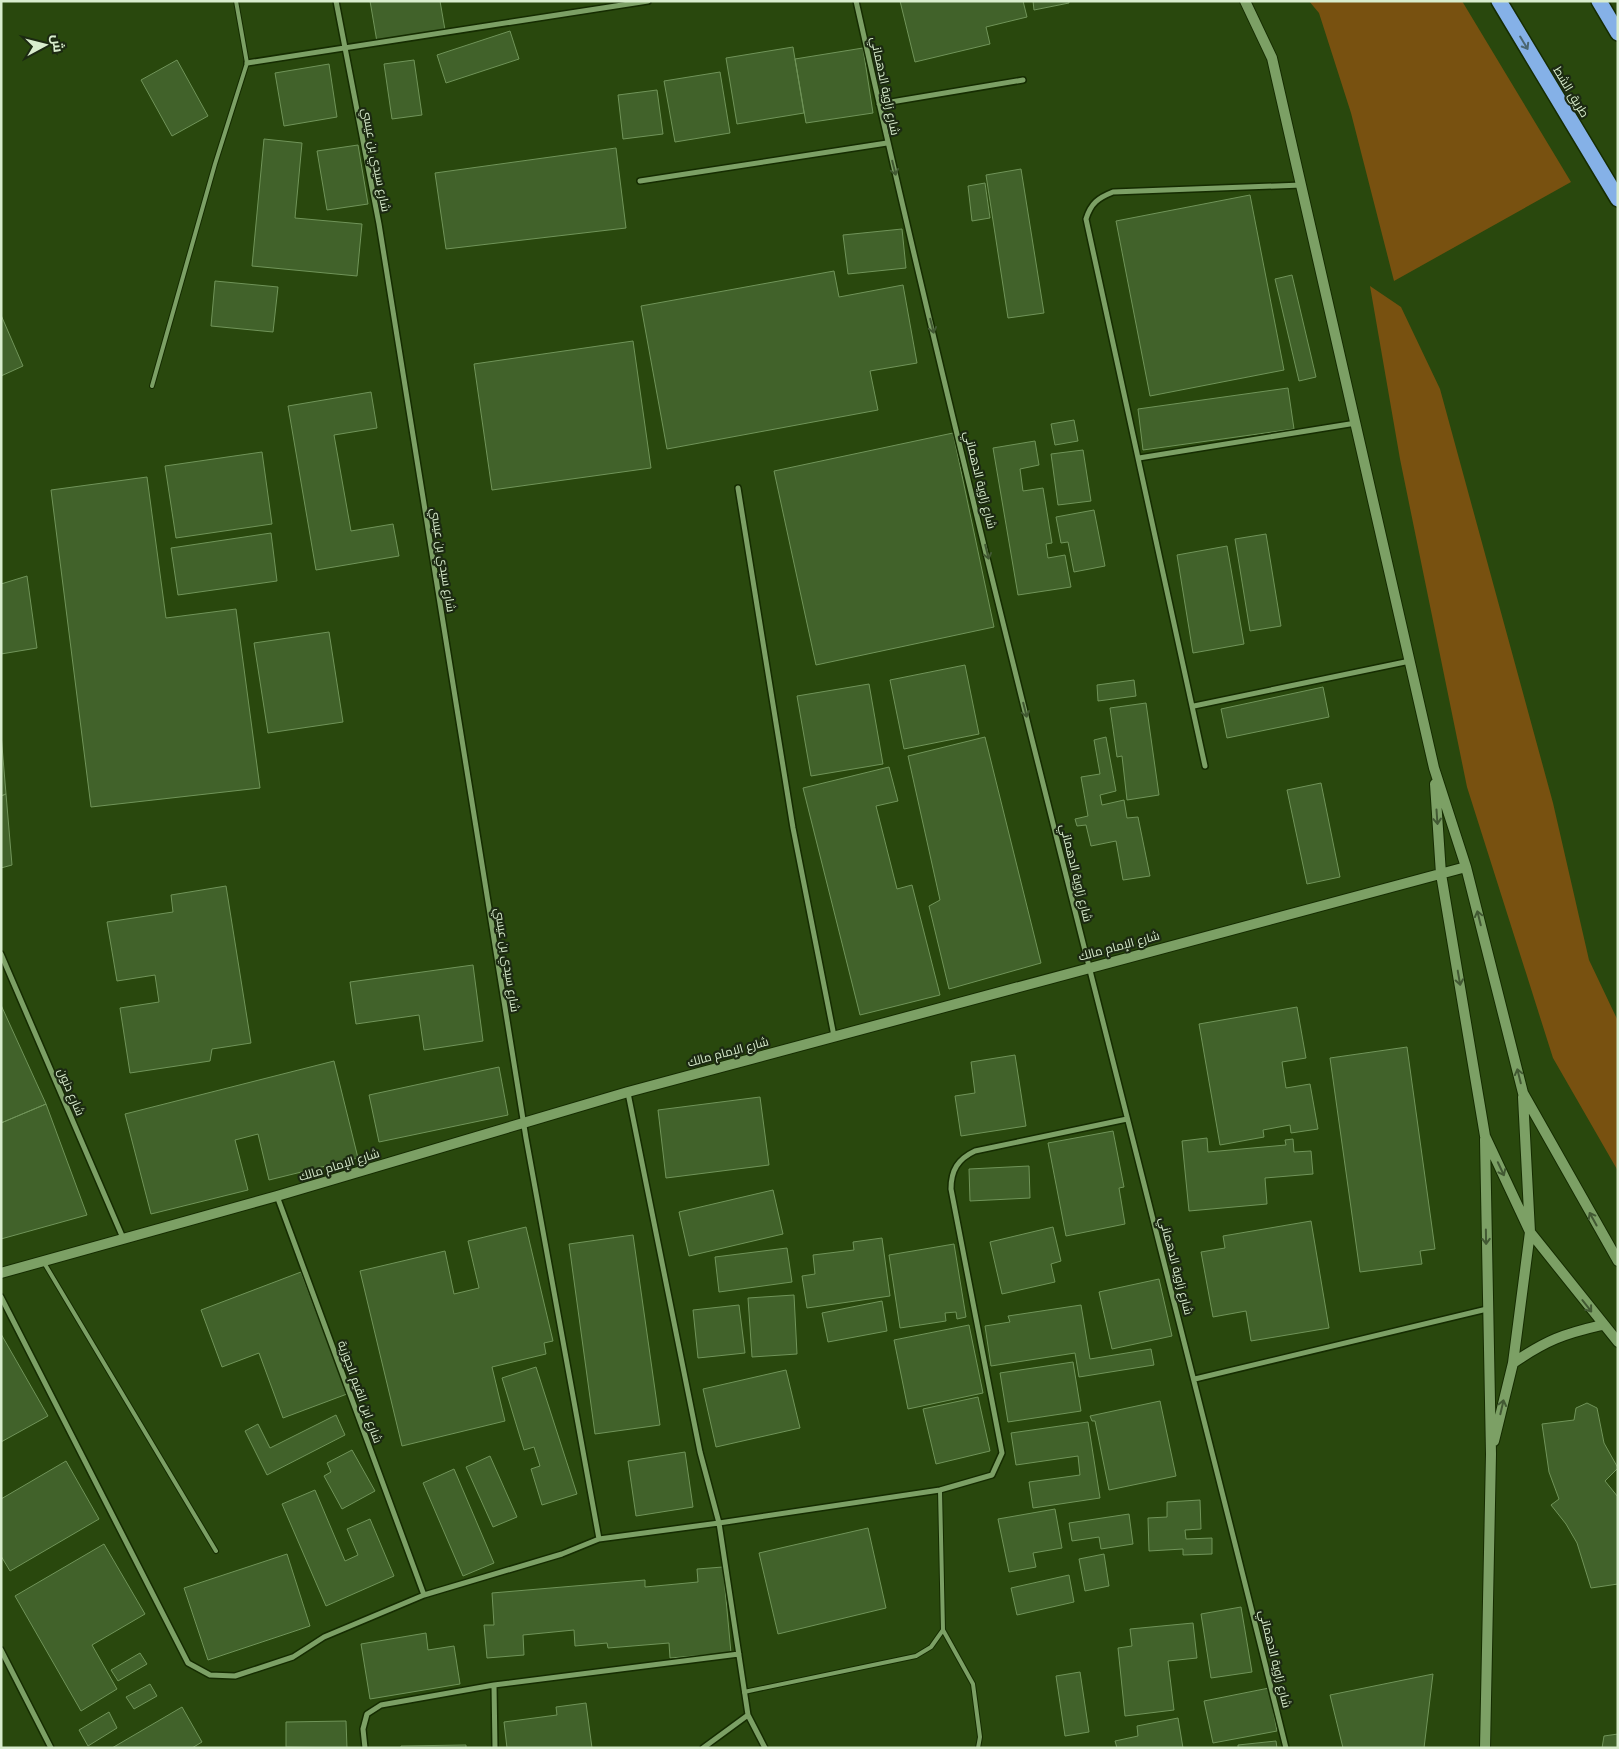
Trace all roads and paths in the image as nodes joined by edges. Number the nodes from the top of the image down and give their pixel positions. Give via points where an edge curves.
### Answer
1 (236, 1) edge
2 (336, 1) edge
3 (648, 1) edge
4 (856, 1) edge
5 (1245, 1) edge
6 (1499, 1) edge
7 (1599, 1) edge
8 (1618, 33) edge
9 (344, 48) junction
10 (247, 63) junction
11 (1023, 80) dead end
12 (879, 104) junction
13 (887, 143) junction
14 (640, 182) dead end
15 (1302, 185) junction
16 (1618, 199) edge
17 (152, 386) dead end
18 (1357, 423) junction
19 (1139, 458) junction
20 (738, 488) dead end
21 (1410, 661) junction
22 (1194, 706) junction
23 (1205, 766) dead end
24 (1434, 768) junction
25 (1466, 867) junction
26 (1441, 874) junction
27 (1, 954) edge
28 (1088, 967) junction
29 (834, 1036) junction
30 (628, 1092) junction
31 (1523, 1093) junction
32 (1127, 1119) junction
33 (524, 1123) junction
34 (1485, 1136) junction
35 (278, 1196) junction
36 (1530, 1232) junction
37 (123, 1238) junction
38 (43, 1262) junction
39 (1618, 1262) edge
40 (1, 1273) edge
41 (1, 1297) edge
42 (1487, 1309) junction
43 (1602, 1325) junction
44 (1618, 1342) edge
45 (1513, 1363) junction
46 (1195, 1378) junction
47 (1491, 1454) junction
48 (940, 1490) junction
49 (719, 1523) junction
50 (599, 1538) junction
51 (216, 1551) dead end
52 (424, 1595) junction
53 (943, 1630) junction
54 (1, 1650) edge
55 (739, 1654) junction
56 (494, 1686) junction
57 (744, 1692) junction
58 (748, 1715) junction
59 (51, 1748) edge
60 (365, 1748) edge
61 (495, 1748) edge
62 (703, 1748) edge
63 (765, 1748) edge
64 (978, 1748) edge
65 (1286, 1748) edge
66 (1485, 1748) edge

1 - 10 lane
2 - 9 street, شارع سيدي بن عيسي
3 - 9 street
4 - 12 street, شارع زاوية الدهماني
5 - 15 main road via 1272,58
6 -> 16 highway, طريق الشط
7 - 8 highway
9 - 10 street
9 - 33 street, شارع سيدي بن عيسي via 379,224
10 - 17 lane
11 - 12 street
12 - 13 street, شارع زاوية الدهماني
13 - 14 street
13 -> 28 street, شارع زاوية الدهماني
15 - 18 main road
15 - 19 street via 1113,192 1090,206 1086,219
18 - 19 street
18 - 21 main road
19 - 22 street
20 - 29 street via 793,828
21 - 22 street
21 - 24 main road
22 - 23 street
24 - 25 main road
24 -> 26 main road
25 - 26 main road, شارع الإمام مالك
31 -> 25 main road
26 - 28 main road, شارع الإمام مالك
26 -> 34 main road
27 - 37 street, شارع دنون
28 - 29 main road, شارع الإمام مالك
28 - 32 street, شارع زاوية الدهماني
29 - 30 main road, شارع الإمام مالك
30 - 33 main road, شارع الإمام مالك
30 - 49 street via 700,1452
31 - 36 main road
39 -> 31 main road
32 - 46 street, شارع زاوية الدهماني
32 - 48 street via 975,1151 956,1164 951,1176 951,1189 1002,1453 992,1475
33 - 35 main road, شارع الإمام مالك
33 - 50 street, شارع سيدي بن عيسي
34 -> 36 main road
34 -> 42 main road
35 - 37 main road, شارع الإمام مالك
35 - 52 street, شارع ابن القيم الجوزية
36 -> 43 main road
36 - 45 main road
37 - 38 main road, شارع الإمام مالك
38 - 40 main road, شارع الإمام مالك
38 - 51 lane
41 - 52 street via 188,1663 210,1675 235,1676 293,1657 330,1635
42 - 46 street
42 - 47 main road
43 - 44 main road
43 - 45 main road via 1556,1337
47 -> 45 main road
46 - 65 street, شارع زاوية الدهماني
47 - 66 main road
48 - 49 street
48 - 53 lane
49 - 50 street
49 - 55 street
50 - 52 street via 562,1554
53 - 57 lane via 931,1647 916,1656
53 - 64 lane via 973,1684 980,1737
54 - 59 street
55 - 56 street
55 - 57 street
56 - 60 street via 381,1706 367,1714 363,1729
56 - 61 street
57 - 58 street
58 - 62 street
58 - 63 street

